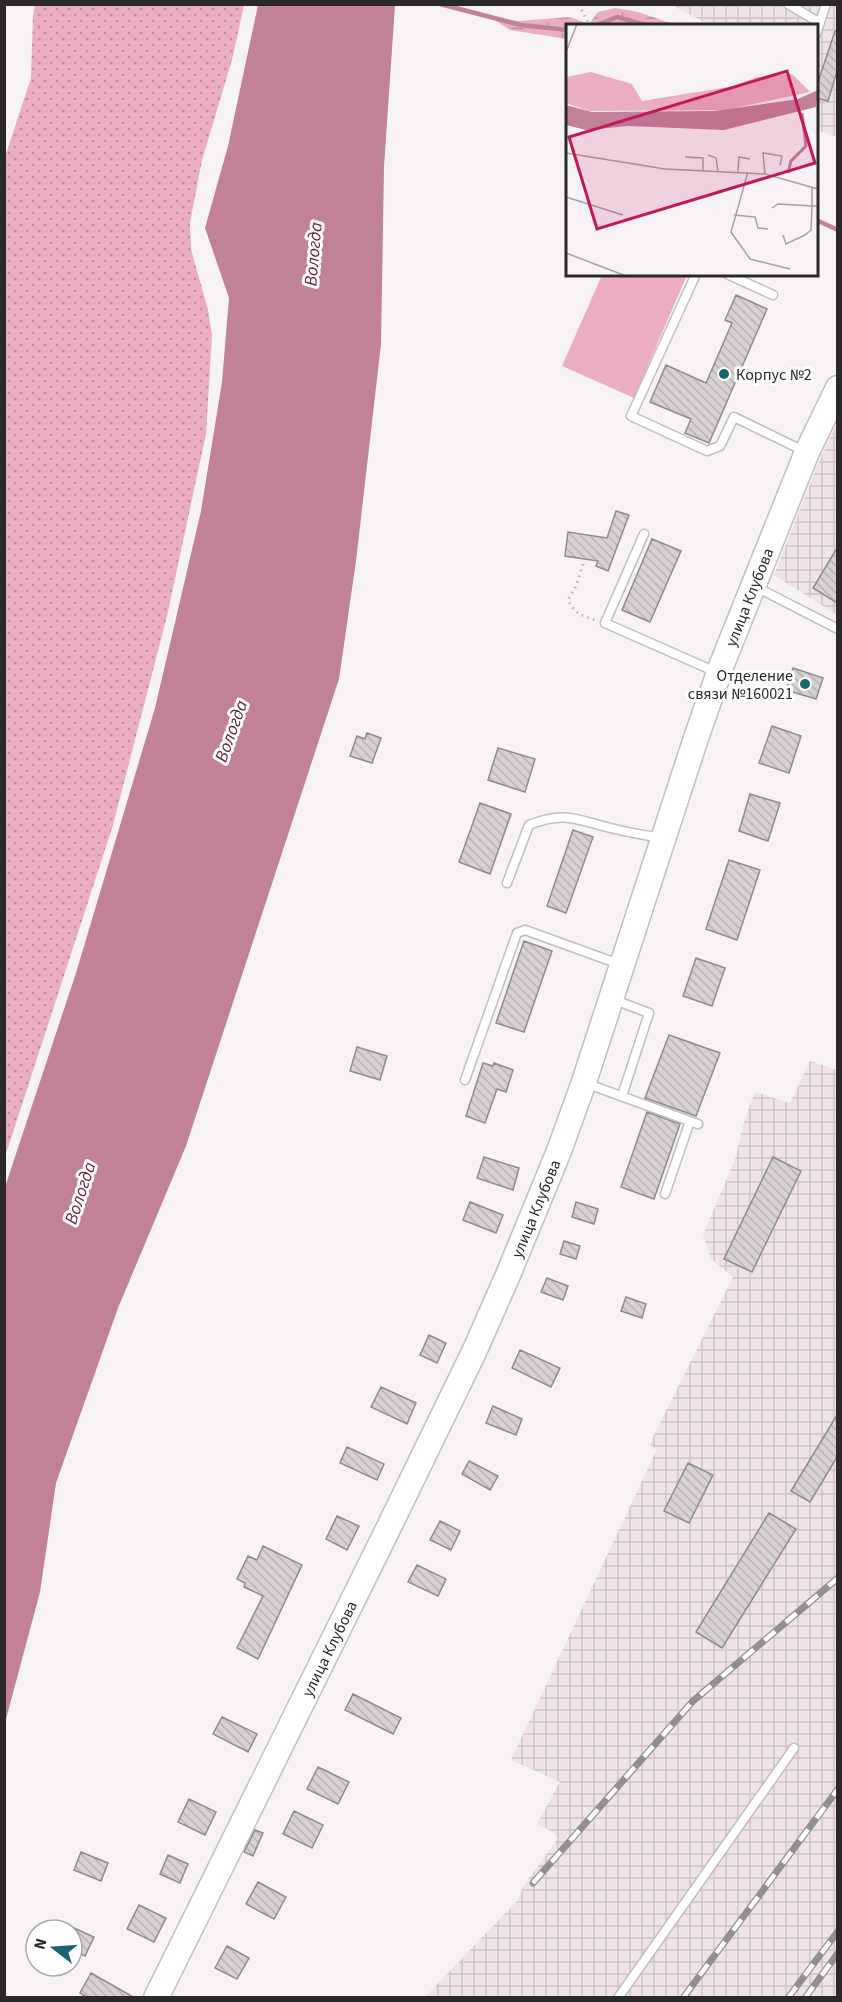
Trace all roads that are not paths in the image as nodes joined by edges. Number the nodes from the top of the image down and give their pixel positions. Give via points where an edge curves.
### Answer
1 (788, 4) edge
2 (826, 4) edge
3 (820, 23) junction
4 (818, 28) edge
5 (695, 276) edge
6 (731, 276) edge
7 (773, 296) dead end
8 (837, 388) edge
9 (807, 452) junction
10 (644, 534) dead end
11 (754, 586) junction
12 (837, 629) edge
13 (719, 673) junction
14 (664, 838) junction
15 (507, 883) dead end
16 (622, 965) junction
17 (611, 999) junction
18 (465, 1080) dead end
19 (584, 1082) junction
20 (622, 1095) junction
21 (665, 1194) dead end
22 (794, 1748) dead end
23 (156, 1998) edge
24 (618, 1998) edge

1 - 3 lane
2 - 3 lane
3 - 4 lane
5 - 9 lane via 631,416 707,451 720,446 734,417
6 - 7 lane
8 - 9 main road, улица Клубова
9 - 11 main road, улица Клубова
10 - 13 lane via 605,623
11 - 12 lane
11 - 13 main road, улица Клубова
13 - 14 main road, улица Клубова
14 - 15 lane via 577,819 547,818 529,825
14 - 16 main road, улица Клубова
16 - 17 main road, улица Клубова
16 - 18 lane via 525,930 517,933
17 - 19 main road, улица Клубова
17 - 20 lane via 649,1013
19 - 20 lane
19 - 23 main road, улица Клубова via 560,1151 474,1352
20 - 21 lane via 694,1122
22 - 24 lane

